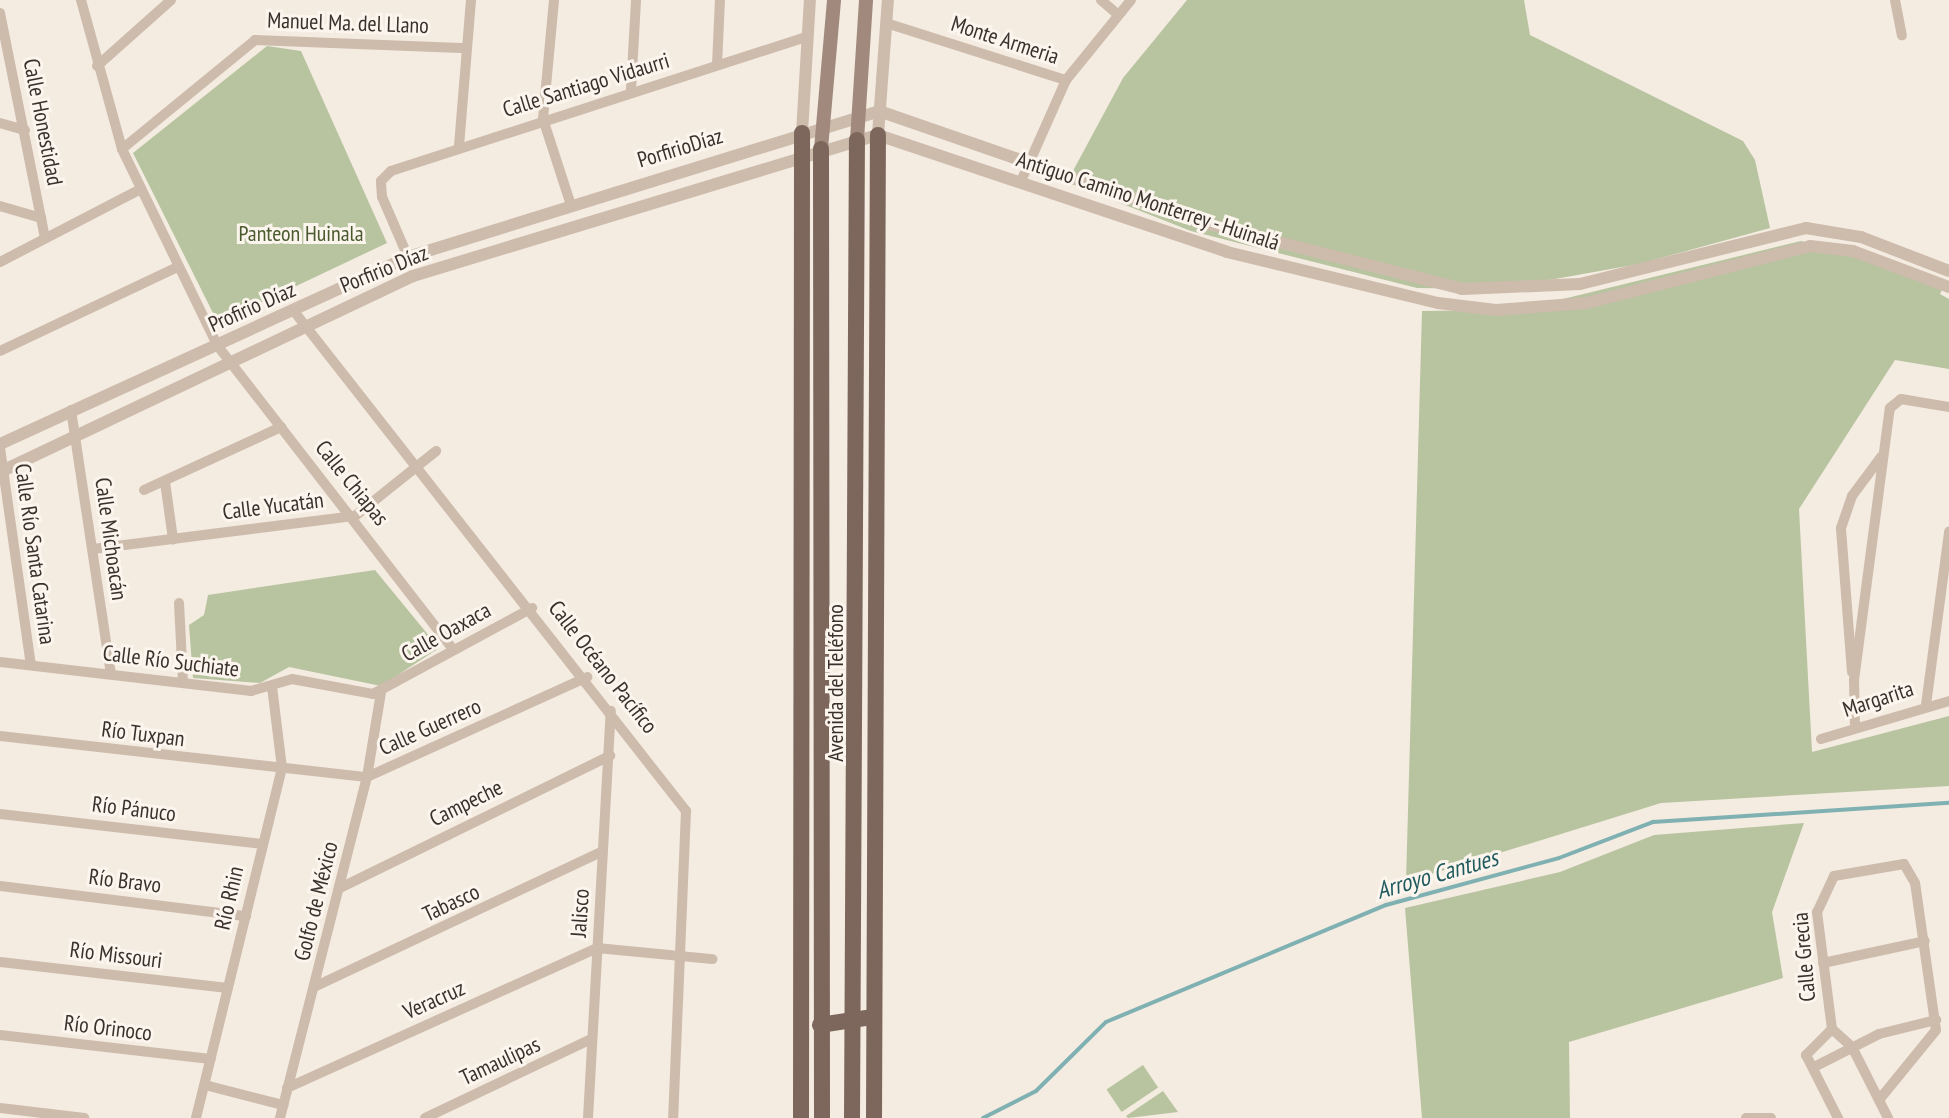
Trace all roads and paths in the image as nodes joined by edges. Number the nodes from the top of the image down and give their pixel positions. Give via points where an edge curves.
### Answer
1 (81, 0) edge
2 (171, 0) edge
3 (471, 0) edge
4 (554, 0) edge
5 (636, 0) edge
6 (720, 0) edge
7 (810, 0) edge
8 (834, 0) edge
9 (866, 0) edge
10 (888, 0) edge
11 (1101, 0) edge
12 (1131, 0) edge
13 (1895, 0) edge
14 (0, 13) edge
15 (1117, 14) junction
16 (886, 23) junction
17 (1902, 35) dead end
18 (807, 37) junction
19 (3, 38) edge
20 (467, 48) junction
21 (717, 65) junction
22 (97, 66) junction
23 (1066, 80) junction
24 (631, 90) junction
25 (879, 111) junction
26 (857, 115) junction
27 (543, 119) junction
28 (0, 123) edge
29 (821, 126) junction
30 (25, 130) junction
31 (802, 133) junction
32 (878, 135) junction
33 (857, 140) junction
34 (459, 146) junction
35 (122, 149) junction
36 (821, 149) junction
37 (802, 154) junction
38 (1030, 158) junction
39 (1022, 179) junction
40 (139, 190) junction
41 (570, 202) junction
42 (0, 206) edge
43 (41, 218) junction
44 (45, 239) junction
45 (408, 257) junction
46 (0, 262) edge
47 (178, 267) junction
48 (1949, 271) edge
49 (1949, 287) edge
50 (293, 310) junction
51 (305, 325) junction
52 (217, 345) junction
53 (0, 351) edge
54 (227, 360) junction
55 (858, 405) junction
56 (878, 407) junction
57 (1949, 407) edge
58 (71, 410) junction
59 (281, 427) junction
60 (76, 435) junction
61 (0, 446) edge
62 (436, 451) dead end
63 (1883, 455) junction
64 (416, 466) junction
65 (2, 471) edge
66 (165, 482) junction
67 (144, 490) dead end
68 (804, 498) junction
69 (825, 498) junction
70 (355, 516) junction
71 (1949, 532) edge
72 (173, 539) junction
73 (11, 544) junction
74 (0, 549) edge
75 (93, 549) junction
76 (179, 603) dead end
77 (532, 608) junction
78 (453, 649) junction
79 (0, 662) edge
80 (31, 665) junction
81 (111, 674) junction
82 (587, 677) junction
83 (1854, 680) junction
84 (183, 682) junction
85 (272, 686) junction
86 (381, 692) junction
87 (1949, 701) edge
88 (1926, 705) junction
89 (611, 711) junction
90 (1855, 727) junction
91 (0, 736) edge
92 (1821, 739) dead end
93 (610, 756) junction
94 (282, 768) junction
95 (367, 777) junction
96 (0, 814) edge
97 (262, 844) junction
98 (603, 851) junction
99 (0, 886) edge
100 (340, 888) junction
101 (246, 916) junction
102 (1925, 941) junction
103 (597, 948) junction
104 (680, 957) junction
105 (712, 959) dead end
106 (0, 962) edge
107 (1823, 963) junction
108 (314, 987) junction
109 (228, 988) junction
110 (875, 1016) junction
111 (855, 1020) junction
112 (1936, 1020) junction
113 (820, 1025) junction
114 (1832, 1029) junction
115 (0, 1035) edge
116 (591, 1039) junction
117 (1852, 1047) junction
118 (211, 1059) junction
119 (1811, 1062) junction
120 (205, 1085) junction
121 (287, 1088) junction
122 (1879, 1100) junction
123 (283, 1105) junction
124 (0, 1108) edge
125 (1749, 1117) edge
126 (84, 1118) edge
127 (196, 1118) edge
128 (280, 1118) edge
129 (425, 1118) edge
130 (588, 1118) edge
131 (673, 1118) edge
132 (801, 1118) edge
133 (822, 1118) edge
134 (852, 1118) edge
135 (874, 1118) edge
136 (1771, 1118) edge
137 (1838, 1118) edge
138 (1888, 1118) edge

1 - 22 street, Calle Chiapas
2 - 22 street
3 - 20 street
4 - 27 street
5 - 24 street
6 - 21 street
7 - 18 street
8 - 29 main road
9 - 26 main road
10 - 16 street
11 - 15 street
12 - 15 street
13 - 17 street
14 - 19 street, Calle Honestidad
15 - 23 street
16 - 23 street, Monte Armeria
16 - 25 street
18 - 21 street, Calle Santiago Vidaurri
18 - 31 street
19 - 30 street, Calle Honestidad
20 - 34 street
20 - 35 street, Manuel Ma. del Llano via 255,40
21 - 24 street, Calle Santiago Vidaurri
22 - 35 street, Calle Chiapas
23 - 38 street
24 - 27 street, Calle Santiago Vidaurri
25 - 26 street, PorfirioDíaz
25 - 32 street
25 - 38 street, Antiguo Camino Monterrey - Huinalá
26 - 29 street, PorfirioDíaz
26 - 33 main road
27 - 34 street, Calle Santiago Vidaurri
27 - 41 street
28 - 30 street
29 - 31 street, PorfirioDíaz
29 - 36 main road
30 - 43 street, Calle Honestidad
31 - 37 main road
31 - 41 street, PorfirioDíaz
32 - 33 street
32 - 39 street, Antiguo Camino Monterrey - Huinalá
32 - 56 main road
33 - 36 street
33 - 55 main road, Avenida del Teléfono
34 - 45 street, Calle Santiago Vidaurri via 381,181
35 - 40 street, Calle Chiapas
36 - 37 street
36 - 69 main road
37 - 51 street, Porfirio Díaz via 413,276
37 - 68 main road
38 - 39 street
38 - 48 street, Antiguo Camino Monterrey - Huinalá via 1196,221 1462,289 1580,284 1806,228 1861,237
39 - 49 street, Antiguo Camino Monterrey - Huinalá via 1227,252 1465,307 1587,303 1810,246 1853,251
40 - 44 street
40 - 47 street, Calle Chiapas
41 - 45 street, Profirio Díaz
42 - 43 street
43 - 44 street, Calle Honestidad
44 - 46 street
45 - 50 street, Profirio Díaz
47 - 52 street, Calle Chiapas
47 - 53 street
50 - 51 street, Calle Océano Pacífico
50 - 52 street, Profirio Díaz
51 - 54 street, Porfirio Díaz
51 - 64 street, Calle Océano Pacífico
52 - 54 street, Calle Chiapas
52 - 58 street, Profirio Díaz
54 - 59 street, Calle Chiapas
54 - 60 street, Porfirio Díaz
55 - 56 main road
55 - 111 main road, Avenida del Teléfono
56 - 110 main road
57 - 63 street via 1896,400
58 - 60 street, Calle Michoacán
58 - 61 street, Profirio Díaz
59 - 66 street
59 - 70 street, Calle Chiapas
60 - 65 street, Porfirio Díaz
60 - 75 street, Calle Michoacán
61 - 65 street, Calle Río Santa Catarina
62 - 64 street, Calle Yucatán
63 - 83 street
63 - 83 street via 1852,496 1841,528
64 - 70 street, Calle Yucatán
64 - 77 street, Calle Océano Pacífico
65 - 73 street, Calle Río Santa Catarina
66 - 67 street
66 - 72 street
68 - 69 main road
68 - 132 main road
69 - 113 main road
70 - 72 street, Calle Yucatán
70 - 78 street, Calle Chiapas
71 - 88 street
72 - 75 street, Calle Yucatán
73 - 74 street
73 - 80 street, Calle Río Santa Catarina
75 - 81 street, Calle Michoacán
76 - 84 street
77 - 78 street, Calle Oaxaca
77 - 82 street, Calle Océano Pacífico
78 - 86 street, Calle Oaxaca
79 - 80 street, Calle Río Suchiate
80 - 81 street, Calle Río Suchiate
81 - 84 street, Calle Río Suchiate
82 - 89 street, Calle Océano Pacífico
82 - 95 street, Calle Guerrero
83 - 90 street
84 - 85 street, Calle Río Suchiate via 251,691
85 - 86 street, Calle Río Suchiate via 292,679
85 - 94 street, Río Rhin
86 - 95 street, Golfo de México
87 - 88 street, Margarita
88 - 90 street, Margarita
89 - 93 street, Jalisco
89 - 104 street, Calle Océano Pacífico via 686,811
90 - 92 street, Margarita
91 - 94 street, Río Tuxpan
93 - 98 street, Jalisco
93 - 100 street, Campeche
94 - 95 street, Calle Guerrero
94 - 97 street, Río Rhin
95 - 100 street, Golfo de México
96 - 97 street, Río Pánuco
97 - 101 street, Río Rhin
98 - 103 street, Jalisco
98 - 108 street, Tabasco
99 - 101 street, Río Bravo
100 - 108 street, Golfo de México
101 - 109 street, Río Rhin
102 - 107 street
102 - 107 street, Calle Grecia via 1910,868 1863,868 1834,876 1821,891
102 - 112 street, Calle Grecia
103 - 104 street
103 - 116 street, Jalisco
103 - 121 street, Veracruz
104 - 105 street
104 - 131 street, Calle Océano Pacífico
106 - 109 street, Río Missouri
107 - 114 street, Calle Grecia
108 - 121 street, Golfo de México
109 - 118 street, Río Rhin
110 - 111 main road
110 - 135 main road
111 - 113 main road
111 - 134 main road, Avenida del Teléfono
112 - 117 street
112 - 122 street via 1933,1037
113 - 133 main road
114 - 117 street, Calle Grecia
114 - 119 street
115 - 118 street, Río Orinoco
116 - 129 street, Tamaulipas
116 - 130 street, Jalisco
117 - 119 street
117 - 122 street, Calle Grecia
118 - 120 street, Río Rhin
119 - 137 street
120 - 123 street
120 - 127 street, Río Rhin
121 - 123 street, Golfo de México
122 - 138 street, Calle Grecia
123 - 128 street, Golfo de México
124 - 126 street
125 - 136 street

